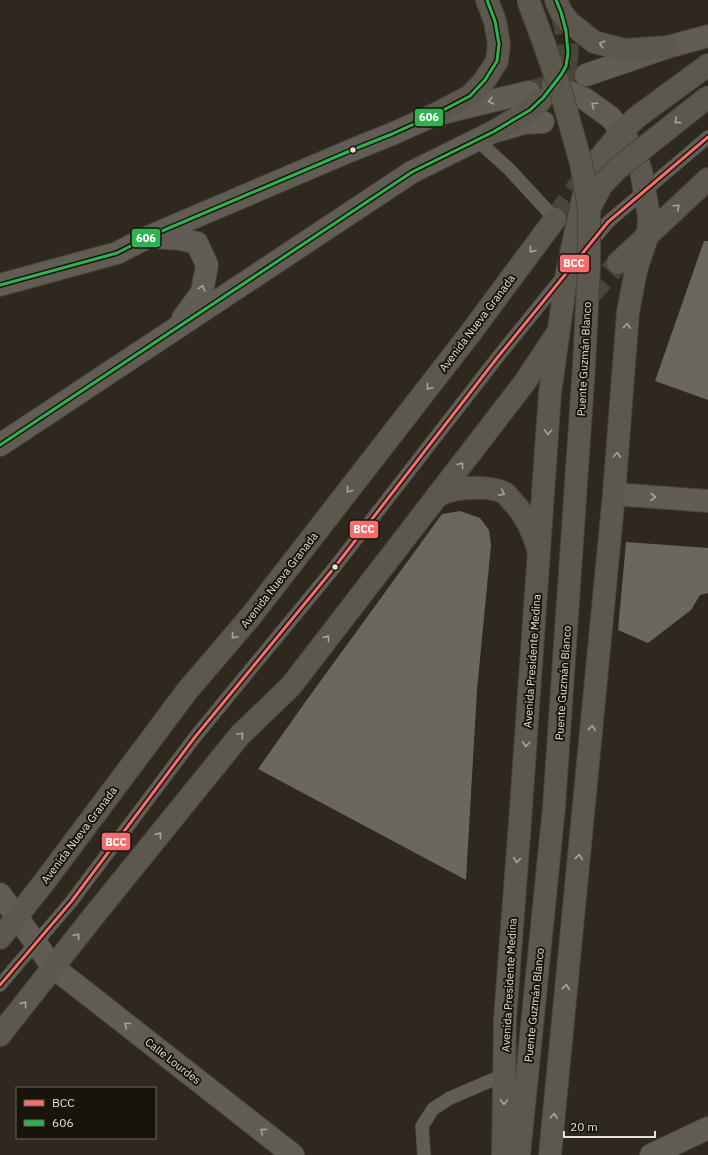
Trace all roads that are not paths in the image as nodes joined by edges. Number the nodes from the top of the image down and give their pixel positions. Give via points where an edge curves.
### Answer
1 (487, 0) edge
2 (528, 0) edge
3 (558, 6) edge
4 (708, 36) edge
5 (668, 47) junction
6 (708, 65) edge
7 (586, 75) tunnel mouth
8 (541, 92) junction
9 (708, 97) edge
10 (434, 115) junction
11 (543, 122) dead end
12 (622, 131) junction
13 (485, 136) junction
14 (708, 137) edge
15 (708, 178) edge
16 (645, 191) junction
17 (590, 209) junction
18 (555, 219) joint
19 (648, 234) junction
20 (148, 237) junction
21 (618, 263) tunnel mouth
22 (567, 272) junction
23 (0, 285) edge
24 (588, 298) tunnel mouth
25 (559, 331) junction
26 (172, 332) junction
27 (0, 444) edge
28 (614, 494) junction
29 (437, 496) junction
30 (708, 501) edge
31 (539, 556) junction
32 (0, 894) edge
33 (16, 916) junction
34 (0, 938) edge
35 (36, 944) junction
36 (53, 967) junction
37 (0, 985) edge
38 (0, 1034) edge
39 (504, 1075) junction
40 (708, 1128) edge
41 (293, 1155) edge
42 (424, 1155) edge
43 (503, 1155) edge
44 (518, 1155) edge
45 (550, 1155) edge
46 (651, 1155) edge

1 - 10 street via 495,21 499,44 497,61 485,80 470,96
2 - 17 street, Puente Guzmán Blanco, bridge via 561,92 581,163
5 -> 3 street via 625,50 594,42 569,22
4 - 5 street
5 - 7 street
6 - 12 street
8 -> 10 street
12 -> 8 street via 610,117 585,99
8 - 13 street via 530,110
9 -> 17 street, Puente Guzmán Blanco, bridge via 617,169 601,186
10 - 20 street
11 - 13 street via 524,123
12 - 16 street via 637,158
12 - 22 street, Avenida Presidente Medina via 589,171
13 - 18 lane via 509,169
13 - 26 street via 412,172
14 - 16 lane
19 -> 15 street
16 - 19 street via 649,216
16 - 22 lane via 608,222
17 - 44 street, Puente Guzmán Blanco, bridge via 584,366 554,807
18 -> 33 street, Avenida Nueva Granada via 469,335 251,616 187,691
19 - 21 street
28 -> 19 street via 628,312 636,270
20 - 23 street via 117,253
26 -> 20 street via 202,292 207,265 197,243
22 - 25 street, Avenida Presidente Medina
22 - 35 lane via 334,568 195,738 71,902
24 - 25 street
29 -> 25 street via 525,382
25 -> 31 street, Avenida Presidente Medina via 550,393
26 - 27 street
28 -> 30 street
45 -> 28 street
29 -> 31 street via 454,490 477,488 496,490 505,494 528,521
36 -> 29 street via 240,735 290,686
31 -> 39 street, Avenida Presidente Medina via 505,1019
32 - 33 street
33 - 34 street, Avenida Nueva Granada
33 - 35 street, Calle Lourdes
35 - 36 street, Calle Lourdes
35 - 37 lane
38 -> 36 street
41 -> 36 street, Calle Lourdes
39 - 42 lane via 450,1098 433,1109 422,1126
39 -> 43 street, Avenida Presidente Medina
40 - 46 street

